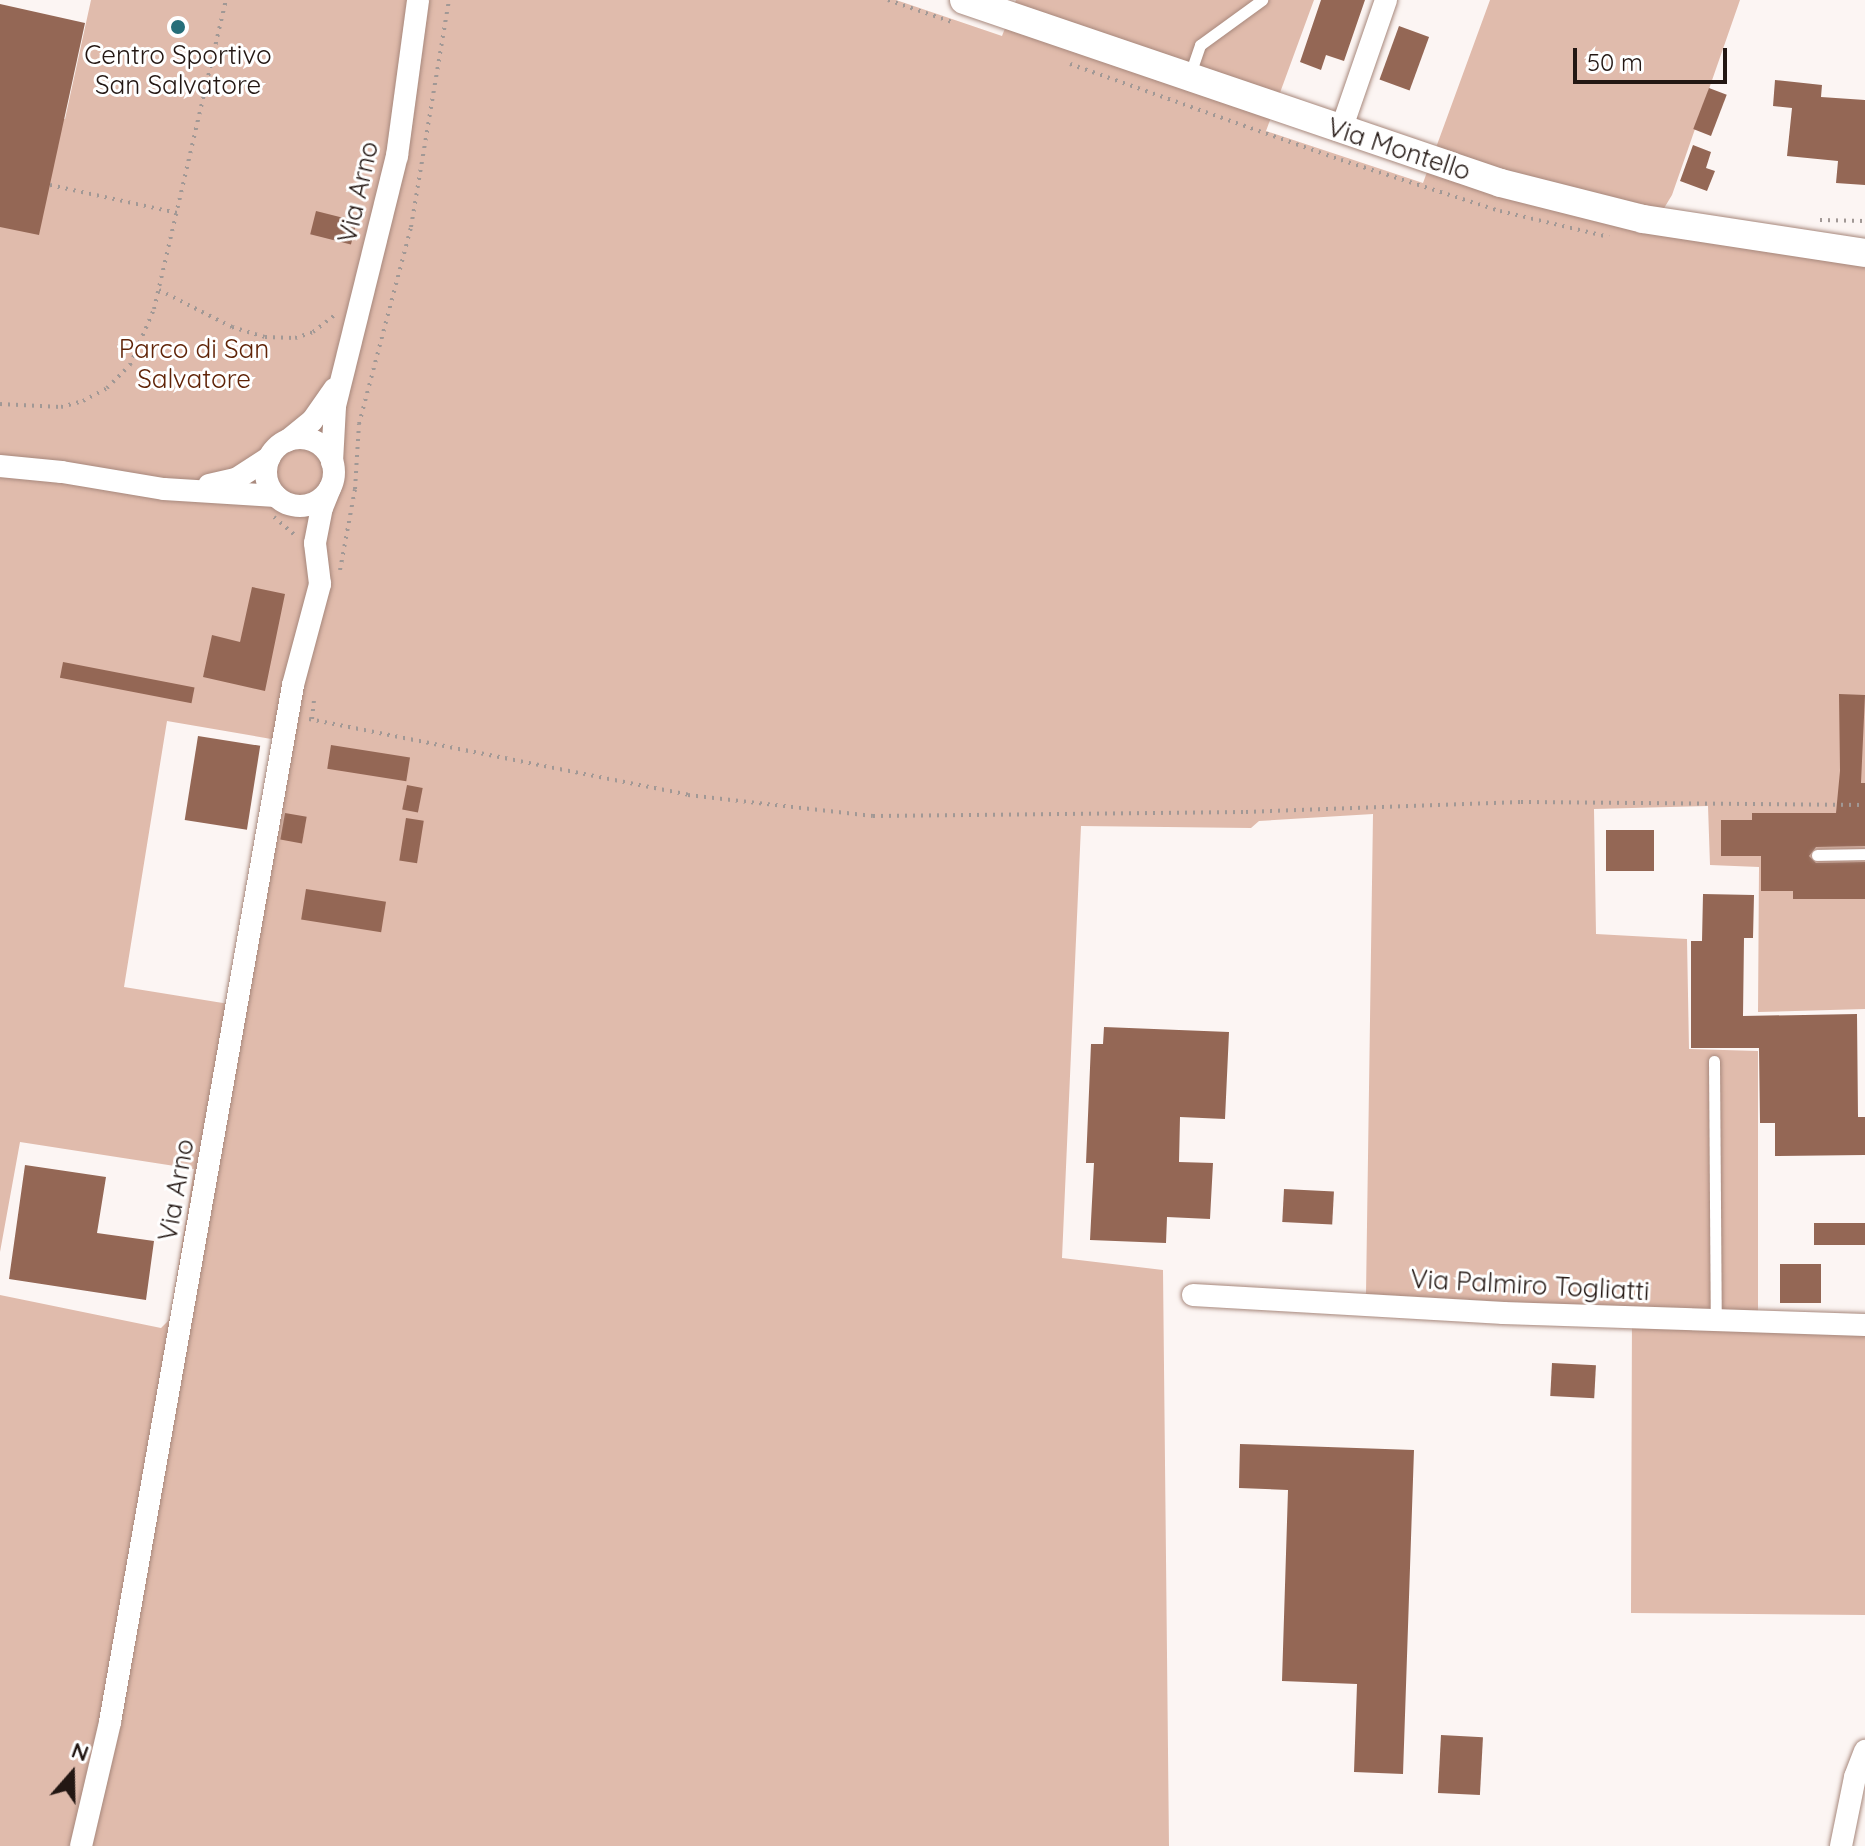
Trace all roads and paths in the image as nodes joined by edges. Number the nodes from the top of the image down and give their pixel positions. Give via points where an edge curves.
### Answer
1 (226, 0) edge
2 (418, 0) edge
3 (425, 0) edge
4 (449, 0) edge
5 (964, 0) edge
6 (1262, 0) edge
7 (1386, 0) edge
8 (416, 25) junction
9 (1189, 78) junction
10 (1341, 130) junction
11 (50, 185) dead end
12 (177, 213) junction
13 (1806, 219) dead end
14 (1865, 221) edge
15 (1859, 249) edge
16 (159, 290) junction
17 (348, 311) dead end
18 (343, 370) junction
19 (0, 404) edge
20 (287, 441) junction
21 (270, 457) junction
22 (332, 462) junction
23 (0, 466) edge
24 (330, 488) junction
25 (164, 489) junction
26 (284, 500) junction
27 (345, 540) dead end
28 (315, 543) junction
29 (312, 719) dead end
30 (1865, 805) edge
31 (1865, 854) edge
32 (1817, 855) dead end
33 (1714, 1061) dead end
34 (1193, 1295) dead end
35 (1716, 1321) junction
36 (1865, 1325) edge
37 (1865, 1751) edge
38 (81, 1846) edge
39 (1841, 1846) edge

1 - 12 path
2 - 8 street, Via Arno
3 - 8 street, Via Arno
4 - 27 path via 411,227 359,424
5 - 9 street, Via Montello
6 - 9 lane via 1200,45
7 - 10 street
8 - 18 street, Via Arno via 397,156
9 - 10 street, Via Montello
10 - 15 street, Via Montello via 1501,183 1643,219
11 - 12 path
12 - 16 path
13 - 14 path
16 - 17 path via 232,327 265,337 295,338
16 - 19 path via 130,365 107,388 61,407
18 - 20 street, Via Arno via 312,421
18 - 22 street, Via Arno via 332,426
20 - 21 street
20 - 22 street via 314,441
21 - 25 street via 236,479
21 - 26 street via 267,477
22 - 24 street
23 - 25 street
24 - 26 street via 314,503
24 - 28 street, Via Arno
25 - 26 street
26 - 28 street, Via Arno
28 - 38 street, Via Arno via 320,584 293,685 113,1707
29 - 30 path via 688,795 873,816 1246,812 1521,802
31 - 32 lane
33 - 35 lane
34 - 35 street, Via Palmiro Togliatti
35 - 36 street, Via Palmiro Togliatti
37 - 39 street

